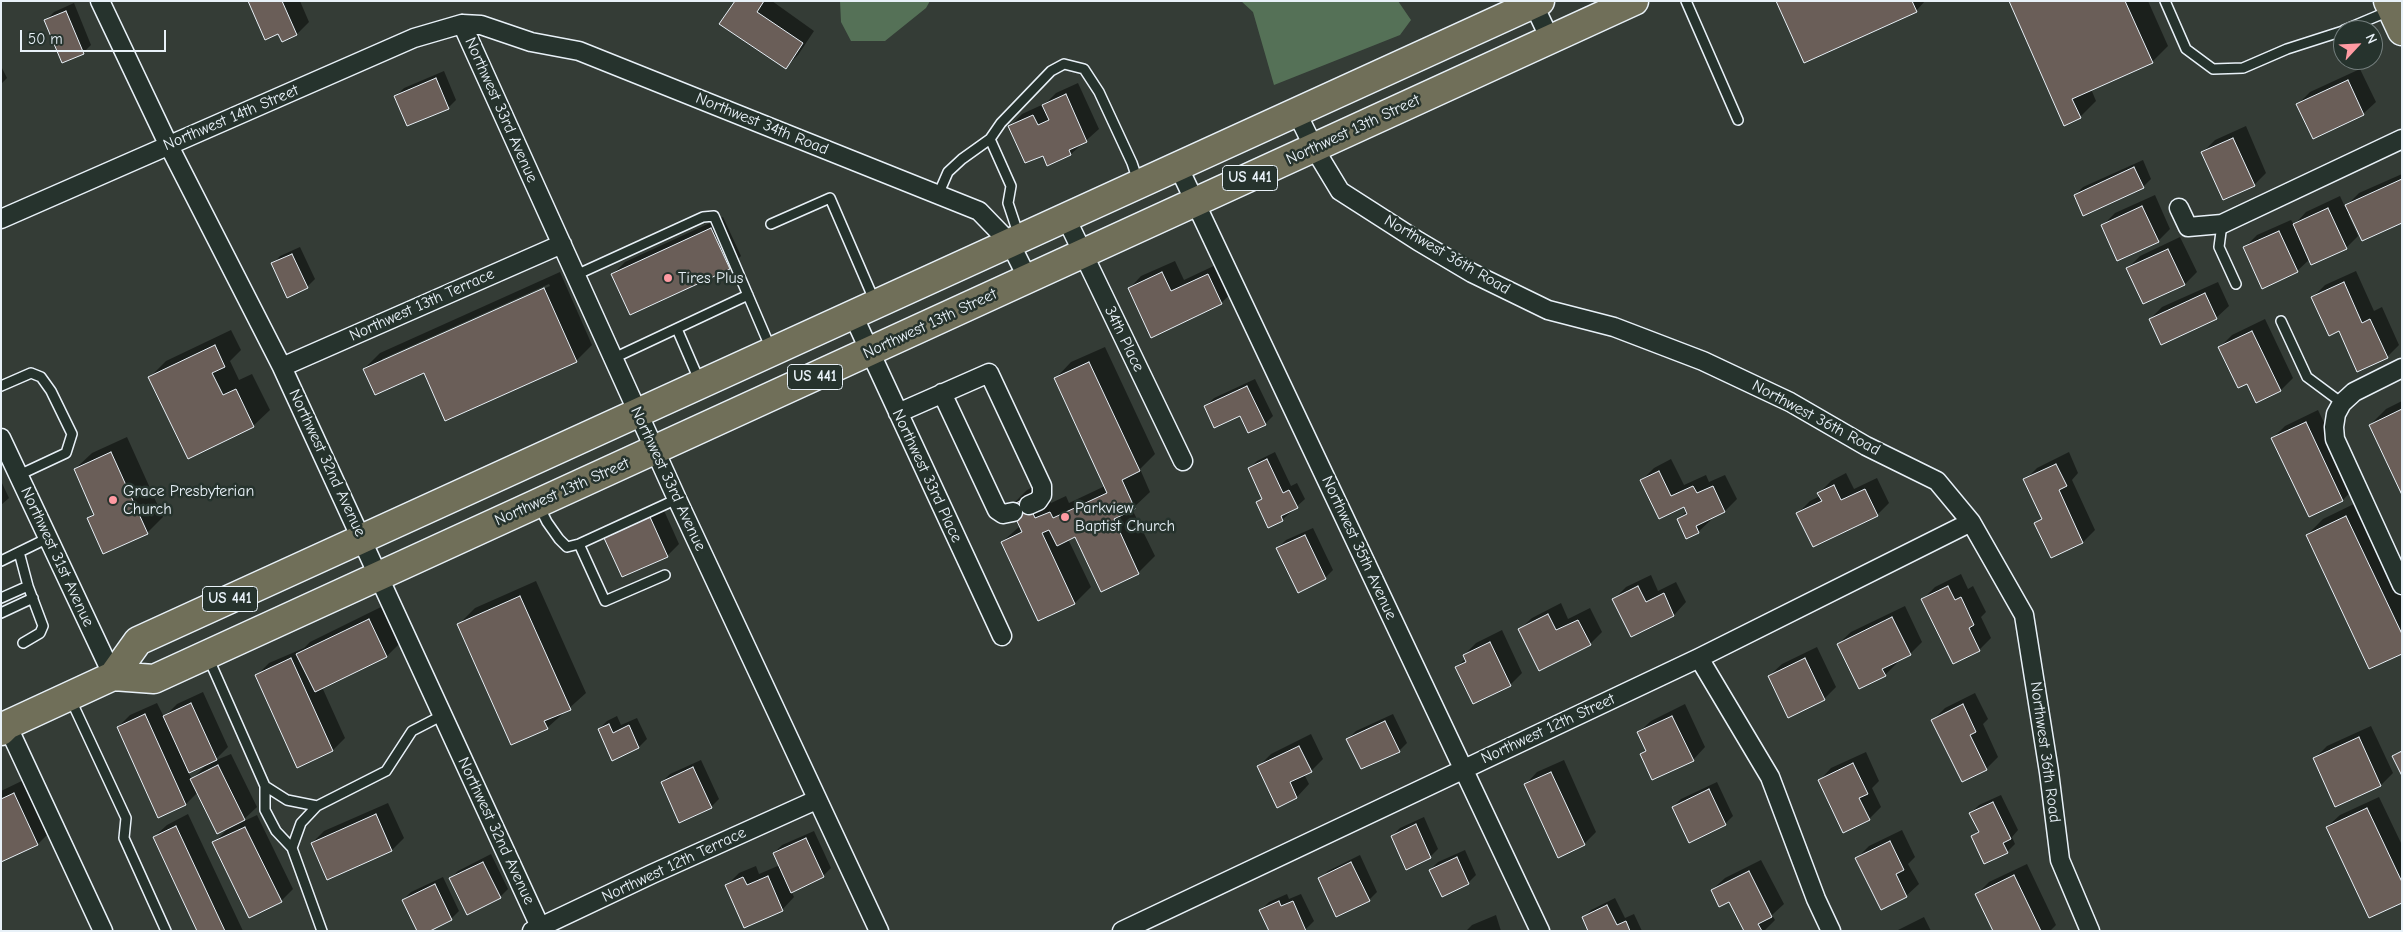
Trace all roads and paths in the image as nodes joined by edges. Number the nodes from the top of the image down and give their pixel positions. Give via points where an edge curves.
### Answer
1 (100, 1) edge
2 (1634, 1) edge
3 (1686, 1) edge
4 (2165, 1) edge
5 (1535, 2) edge
6 (2394, 14) edge
7 (2375, 20) edge
8 (462, 24) junction
9 (2333, 34) edge
10 (1550, 40) junction
11 (1296, 111) junction
12 (1738, 120) dead end
13 (2402, 139) edge
14 (990, 140) junction
15 (168, 144) junction
16 (1314, 148) junction
17 (1178, 166) junction
18 (1139, 184) junction
19 (938, 195) junction
20 (1196, 203) junction
21 (2179, 208) dead end
22 (1, 218) edge
23 (1066, 218) junction
24 (771, 224) dead end
25 (2222, 224) junction
26 (1015, 241) junction
27 (562, 244) junction
28 (1083, 254) junction
29 (576, 275) junction
30 (1028, 279) junction
31 (2236, 284) dead end
32 (748, 295) junction
33 (864, 310) junction
34 (2281, 321) dead end
35 (676, 329) junction
36 (773, 352) junction
37 (869, 352) junction
38 (614, 358) junction
39 (282, 367) junction
40 (2402, 368) edge
41 (701, 385) junction
42 (1, 386) edge
43 (942, 393) junction
44 (2342, 403) junction
45 (898, 413) junction
46 (638, 414) junction
47 (1, 438) edge
48 (654, 450) junction
49 (1183, 461) dead end
50 (19, 475) junction
51 (677, 499) junction
52 (537, 503) junction
53 (1029, 505) dead end
54 (1013, 512) dead end
55 (1971, 522) junction
56 (48, 538) junction
57 (362, 539) junction
58 (579, 544) junction
59 (19, 552) junction
60 (1, 561) edge
61 (665, 575) dead end
62 (379, 576) junction
63 (2400, 577) edge
64 (28, 586) junction
65 (1, 598) edge
66 (33, 598) junction
67 (1, 613) edge
68 (1002, 636) dead end
69 (24, 643) dead end
70 (207, 654) junction
71 (1699, 658) junction
72 (113, 676) junction
73 (69, 696) junction
74 (443, 715) junction
75 (3, 727) edge
76 (1463, 770) junction
77 (265, 786) junction
78 (816, 800) junction
79 (317, 806) junction
80 (292, 848) junction
81 (538, 929) edge
82 (103, 931) edge
83 (166, 931) edge
84 (322, 931) edge
85 (879, 931) edge
86 (1122, 931) edge
87 (1540, 931) edge
88 (1831, 931) edge
89 (2090, 931) edge

1 - 15 street, Northwest 32nd Avenue
2 - 10 main road, Northwest 13th Street / US 441
3 - 12 lane
4 - 9 lane via 2186,49 2213,69 2243,68
5 - 10 street
5 - 11 main road, US 441
6 - 7 lane
8 - 15 street, Northwest 14th Street via 414,38
8 - 19 street, Northwest 34th Road via 579,51
8 - 27 street, Northwest 33rd Avenue
10 - 16 main road, Northwest 13th Street / US 441
11 - 16 street, Northwest 36th Road
11 - 17 main road, US 441
13 - 25 street
14 - 18 lane via 1001,122 1051,72 1064,64 1084,68 1099,92
14 - 19 lane via 948,172
14 - 26 lane via 1010,186 1008,203
15 - 22 street, Northwest 14th Street
15 - 39 street, Northwest 32nd Avenue
16 - 20 main road, Northwest 13th Street / US 441
16 - 55 street, Northwest 36th Road via 1340,191 1472,273 1548,310 1614,327 1703,361 1790,402 1866,446 1937,481
17 - 18 main road, US 441
17 - 20 street, Northwest 35th Avenue
18 - 23 main road, US 441
19 - 26 street, Northwest 34th Road via 979,212
20 - 28 main road, Northwest 13th Street / US 441
20 - 76 street, Northwest 35th Avenue
21 - 25 street via 2188,227
23 - 26 main road, US 441
23 - 28 street, 34th Place
24 - 33 lane via 830,198
25 - 31 lane via 2219,247
26 - 30 street, Northwest 34th Road
26 - 33 main road, US 441
27 - 29 street, Northwest 33rd Avenue
27 - 39 street, Northwest 13th Terrace
28 - 30 main road, Northwest 13th Street / US 441
28 - 49 street, 34th Place
29 - 32 lane via 703,217 714,216
29 - 38 street, Northwest 33rd Avenue
30 - 37 main road, Northwest 13th Street / US 441
32 - 35 lane
32 - 36 lane
33 - 36 main road, US 441
33 - 37 street, Northwest 33rd Place
34 - 44 lane via 2307,377
35 - 38 lane
35 - 41 lane
36 - 41 main road, US 441
37 - 45 street, Northwest 33rd Place
37 - 48 main road, Northwest 13th Street / US 441
38 - 46 street, Northwest 33rd Avenue
39 - 57 street, Northwest 32nd Avenue
40 - 44 street via 2354,392
41 - 46 main road, US 441
42 - 50 lane via 31,373 41,377 72,434 66,453
43 - 45 street
43 - 53 street via 989,373 1042,486 1038,501
43 - 54 street via 998,510 1003,514
44 - 63 street via 2336,414 2335,439
45 - 68 street, Northwest 33rd Place
46 - 48 street, Northwest 33rd Avenue
46 - 57 main road, US 441
47 - 50 street, Northwest 31st Avenue
48 - 51 street, Northwest 33rd Avenue
48 - 52 main road, Northwest 13th Street / US 441
50 - 56 street, Northwest 31st Avenue
51 - 58 lane
51 - 78 street, Northwest 33rd Avenue
52 - 58 lane via 559,539 567,546
52 - 62 main road, Northwest 13th Street / US 441
55 - 71 street, Northwest 12th Street
55 - 89 street, Northwest 36th Road via 2024,615 2060,860
56 - 59 lane
56 - 72 street, Northwest 31st Avenue
57 - 62 street, Northwest 32nd Avenue
57 - 72 main road, US 441 via 138,641
58 - 61 lane via 605,601
59 - 60 lane
59 - 64 lane
62 - 70 main road, Northwest 13th Street / US 441
62 - 74 street, Northwest 32nd Avenue
64 - 65 lane
64 - 66 lane
66 - 67 lane
66 - 69 lane via 43,626 40,633
70 - 72 main road, Northwest 13th Street / US 441 via 154,679
70 - 77 lane
71 - 76 street, Northwest 12th Street
71 - 88 street via 1770,777
72 - 73 main road, Northwest 13th Street / US 441
73 - 75 main road, Northwest 13th Street / US 441
73 - 83 lane via 126,818 124,838
74 - 79 lane via 412,731 386,771
74 - 81 street, Northwest 32nd Avenue
75 - 82 street
76 - 86 street, Northwest 12th Street
76 - 87 street, Northwest 35th Avenue
77 - 79 lane via 287,800
77 - 80 lane via 265,810 276,831
78 - 81 street, Northwest 12th Terrace
78 - 85 street, Northwest 33rd Avenue
79 - 80 lane via 301,823
80 - 84 lane

